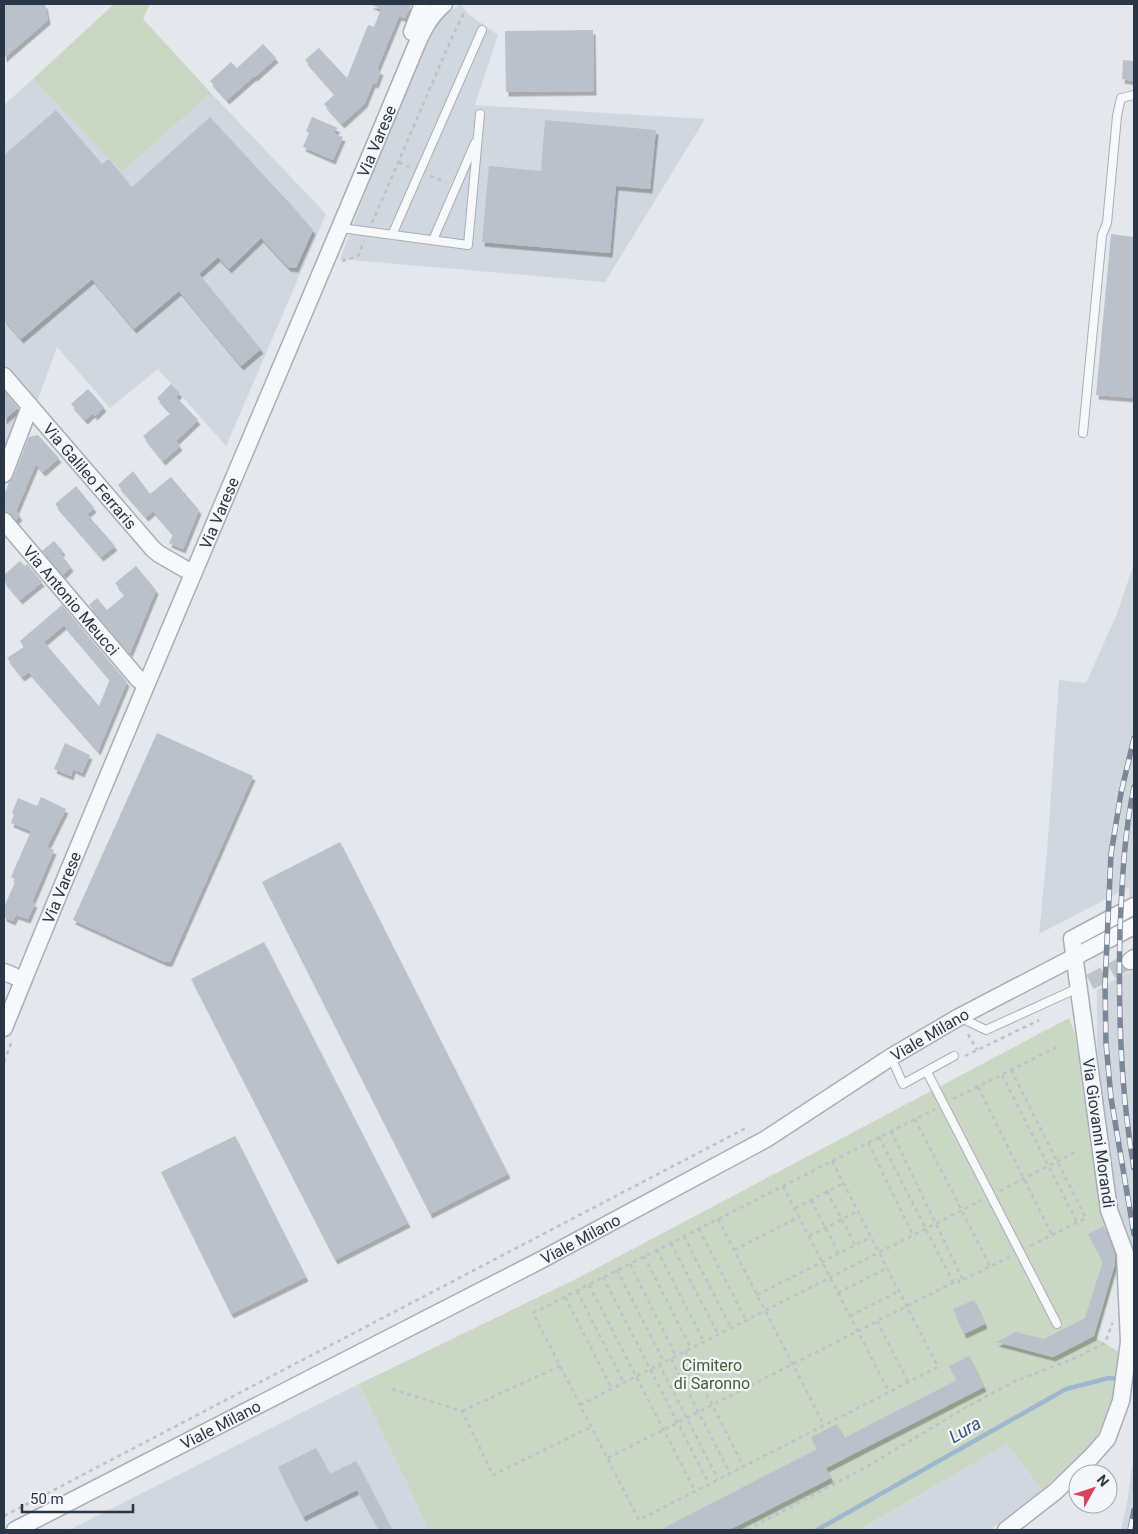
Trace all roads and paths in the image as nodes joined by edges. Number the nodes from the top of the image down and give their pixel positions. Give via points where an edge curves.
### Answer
1 (423, 4) edge
2 (444, 4) edge
3 (465, 11) dead end
4 (482, 30) dead end
5 (1134, 95) edge
6 (480, 114) dead end
7 (478, 136) junction
8 (399, 162) junction
9 (420, 171) junction
10 (456, 187) junction
11 (340, 228) junction
12 (368, 232) junction
13 (392, 235) junction
14 (433, 240) junction
15 (342, 261) dead end
16 (4, 376) edge
17 (30, 406) junction
18 (1083, 434) dead end
19 (4, 474) edge
20 (4, 521) edge
21 (185, 569) junction
22 (139, 680) junction
23 (1134, 906) edge
24 (1134, 926) edge
25 (1075, 956) junction
26 (9, 974) edge
27 (1084, 985) junction
28 (4, 1002) edge
29 (959, 1018) junction
30 (9, 1032) edge
31 (954, 1056) dead end
32 (891, 1057) junction
33 (4, 1062) edge
34 (1011, 1070) dead end
35 (927, 1072) junction
36 (1002, 1074) dead end
37 (978, 1087) dead end
38 (915, 1119) dead end
39 (890, 1131) dead end
40 (879, 1137) dead end
41 (766, 1139) junction
42 (868, 1143) dead end
43 (1075, 1152) dead end
44 (1057, 1162) junction
45 (1049, 1166) junction
46 (1024, 1179) junction
47 (844, 1183) junction
48 (783, 1186) junction
49 (828, 1191) junction
50 (990, 1196) junction
51 (811, 1200) junction
52 (795, 1208) junction
53 (962, 1210) junction
54 (858, 1211) junction
55 (799, 1216) junction
56 (718, 1219) junction
57 (842, 1219) junction
58 (1077, 1222) junction
59 (935, 1224) junction
60 (826, 1228) junction
61 (699, 1229) junction
62 (925, 1229) junction
63 (913, 1235) junction
64 (1052, 1235) junction
65 (684, 1236) junction
66 (809, 1236) junction
67 (871, 1237) junction
68 (672, 1243) junction
69 (855, 1245) junction
70 (658, 1250) junction
71 (734, 1250) junction
72 (879, 1252) junction
73 (1019, 1252) junction
74 (839, 1254) junction
75 (644, 1256) junction
76 (822, 1262) junction
77 (630, 1264) junction
78 (990, 1266) junction
79 (887, 1268) junction
80 (617, 1270) junction
81 (603, 1278) junction
82 (830, 1278) junction
83 (963, 1280) junction
84 (953, 1282) junction
85 (589, 1285) junction
86 (577, 1291) junction
87 (899, 1291) junction
88 (838, 1293) junction
89 (758, 1295) junction
90 (565, 1297) junction
91 (906, 1306) junction
92 (765, 1310) junction
93 (850, 1316) junction
94 (1129, 1317) junction
95 (746, 1320) junction
96 (877, 1321) junction
97 (1057, 1324) dead end
98 (731, 1328) junction
99 (858, 1331) junction
100 (718, 1334) junction
101 (704, 1342) junction
102 (691, 1348) junction
103 (685, 1351) junction
104 (676, 1356) junction
105 (671, 1358) junction
106 (664, 1362) junction
107 (659, 1364) junction
108 (792, 1364) junction
109 (560, 1366) junction
110 (650, 1369) junction
111 (636, 1376) junction
112 (624, 1382) junction
113 (908, 1382) junction
114 (612, 1388) junction
115 (392, 1389) dead end
116 (889, 1392) junction
117 (580, 1405) junction
118 (712, 1405) junction
119 (462, 1411) junction
120 (698, 1412) junction
121 (686, 1418) junction
122 (677, 1423) junction
123 (824, 1425) junction
124 (591, 1427) junction
125 (663, 1430) junction
126 (607, 1458) junction
127 (743, 1466) junction
128 (730, 1473) junction
129 (718, 1479) junction
130 (708, 1484) junction
131 (695, 1491) junction
132 (4, 1516) edge
133 (15, 1530) edge
134 (747, 1530) edge
135 (1006, 1530) edge

1 - 21 street, Via Varese
2 - 11 street, Via Varese via 421,33
3 - 8 path
4 - 9 lane
5 - 18 lane via 1121,98 1117,116
6 - 7 lane
7 - 10 lane
7 - 14 lane via 468,245
8 - 9 path
8 - 12 path
9 - 10 path
9 - 13 lane
10 - 14 lane
11 - 12 lane
11 - 30 street, Via Varese via 86,830
12 - 13 lane
12 - 15 path via 358,256
13 - 14 lane
16 - 17 street, Via Galileo Ferraris
17 - 19 street
17 - 21 street, Via Galileo Ferraris via 153,549
20 - 22 street, Via Antonio Meucci
21 - 22 street, Via Varese
22 - 26 street, Via Varese
23 - 25 street, Via Giovanni Morandi via 1072,939
24 - 25 street, Viale Milano
25 - 27 street, Via Giovanni Morandi
25 - 29 street, Viale Milano
26 - 28 street, Via Varese
27 - 29 lane via 986,1030
27 - 94 street, Via Giovanni Morandi via 1109,1210 1125,1253
29 - 32 street, Viale Milano
30 - 33 path
31 - 35 lane
32 - 35 lane via 903,1084
32 - 41 street, Viale Milano
34 - 44 path
35 - 50 lane
36 - 45 path
37 - 46 path
38 - 53 path
39 - 59 path
40 - 62 path
41 - 132 path via 744,1129
41 - 133 street, Viale Milano via 541,1260
42 - 63 path
43 - 44 path
44 - 45 path
44 - 58 path via 1086,1218
45 - 46 path
45 - 58 path
46 - 50 path
46 - 64 path
47 - 48 path via 832,1161
47 - 49 path
47 - 54 path
48 - 52 path
48 - 56 path
49 - 51 path
49 - 57 path
50 - 53 path
50 - 73 lane
51 - 52 path
51 - 60 path
52 - 55 path
53 - 59 path
53 - 78 path
54 - 57 path
54 - 67 path
55 - 66 path
55 - 71 path
56 - 61 path
56 - 71 path
57 - 60 path
57 - 69 path
58 - 64 path
59 - 62 path
59 - 83 path
60 - 66 path
60 - 74 path
61 - 65 path
61 - 95 path
62 - 63 path
62 - 84 path
63 - 72 path
64 - 73 path
65 - 68 path
65 - 98 path
66 - 76 path
67 - 69 path
67 - 72 path
68 - 70 path
68 - 100 path
69 - 74 path
70 - 75 path
70 - 101 path
71 - 89 path
72 - 79 path
72 - 82 path
73 - 78 path
73 - 97 lane
74 - 76 path
75 - 77 path
75 - 102 path
76 - 82 path
76 - 89 path
77 - 80 path
77 - 104 path
78 - 83 path
79 - 87 path
79 - 88 path
80 - 81 path
80 - 106 path
81 - 85 path
81 - 110 path
82 - 88 path
82 - 92 path
83 - 84 path
84 - 91 path
85 - 86 path
85 - 111 path
86 - 90 path
86 - 112 path
87 - 91 path
87 - 93 path
88 - 93 path
89 - 92 path
90 - 109 path via 533,1313
90 - 114 path
91 - 96 path
91 - 113 path via 938,1367
92 - 95 path
92 - 108 path
93 - 99 path
94 - 134 path via 1112,1324 1104,1343 1078,1357 1013,1382 866,1467
94 - 135 street, Via Giovanni Morandi via 1121,1402 1107,1439 1056,1491
95 - 98 path
96 - 99 path
96 - 113 path
98 - 100 path
99 - 108 path
99 - 116 path
100 - 101 path
101 - 102 path
102 - 103 path
103 - 104 path
103 - 118 path
104 - 105 path
105 - 106 path
105 - 120 path
106 - 107 path
107 - 110 path
107 - 121 path
108 - 118 path
108 - 123 path
109 - 117 path
109 - 119 path
110 - 111 path
110 - 122 path
111 - 112 path
111 - 125 path
112 - 114 path
113 - 116 path
114 - 117 path
115 - 119 path
116 - 123 path
117 - 124 path
118 - 120 path
118 - 127 path
119 - 124 path via 493,1475
120 - 121 path
120 - 128 path
121 - 122 path
121 - 129 path
122 - 125 path
122 - 130 path
123 - 127 path
124 - 126 path
125 - 126 path
125 - 131 path
126 - 131 path via 639,1520
127 - 128 path
128 - 129 path
129 - 130 path
130 - 131 path

